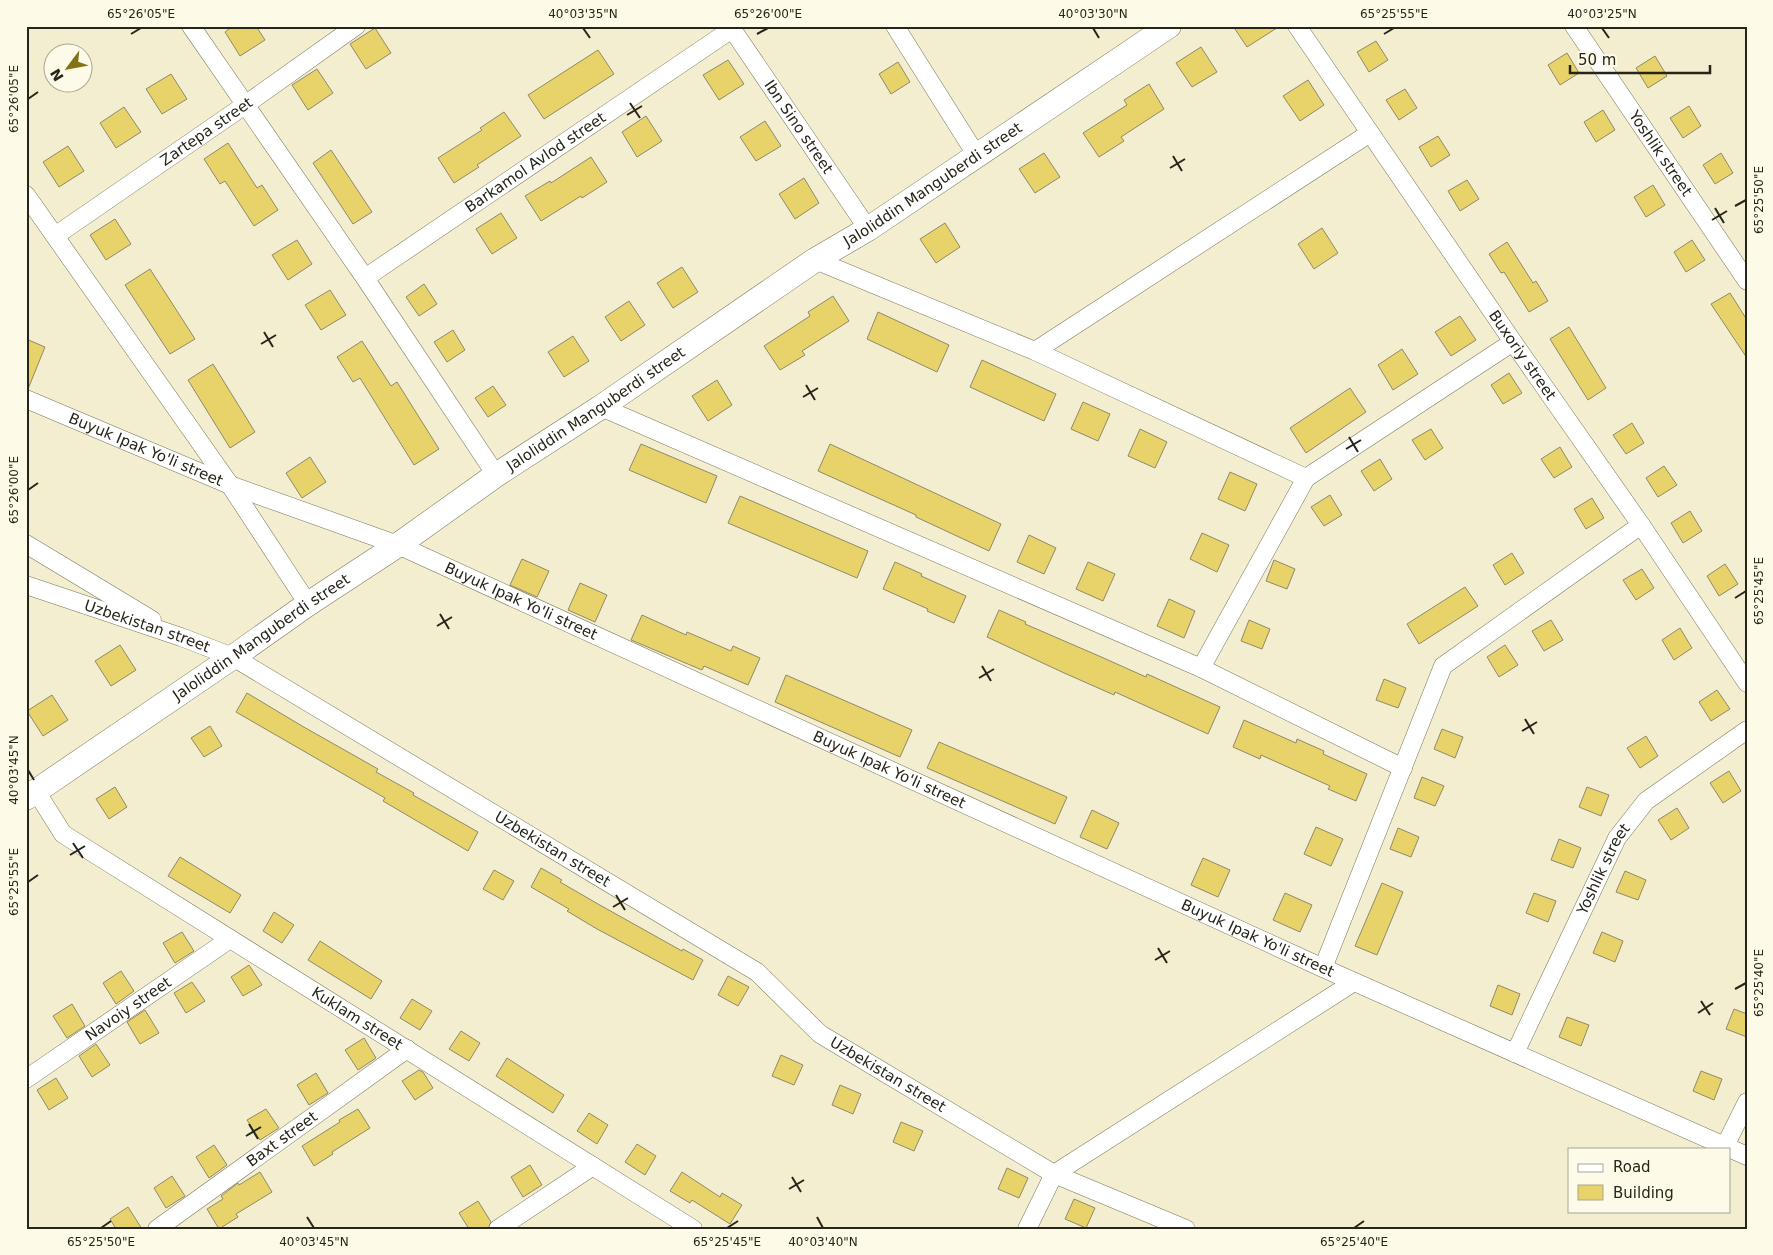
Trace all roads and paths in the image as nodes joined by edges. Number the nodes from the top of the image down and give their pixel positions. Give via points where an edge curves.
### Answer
1 (191, 26) edge
2 (356, 26) edge
3 (895, 26) edge
4 (1169, 26) edge
5 (1297, 26) edge
6 (1574, 26) edge
7 (731, 28) edge
8 (245, 105) junction
9 (1370, 133) junction
10 (977, 156) junction
11 (26, 195) edge
12 (868, 229) junction
13 (55, 236) junction
14 (815, 260) junction
15 (364, 278) junction
16 (1747, 281) edge
17 (1513, 342) junction
18 (1035, 351) junction
19 (26, 399) edge
20 (601, 407) junction
21 (496, 475) junction
22 (1306, 478) junction
23 (230, 485) junction
24 (1641, 525) junction
25 (26, 544) edge
26 (398, 545) junction
27 (26, 585) edge
28 (308, 604) junction
29 (181, 637) junction
30 (233, 657) junction
31 (1201, 668) junction
32 (1747, 683) edge
33 (1747, 730) edge
34 (1403, 768) junction
35 (31, 794) edge
36 (230, 939) junction
37 (1323, 968) junction
38 (1354, 982) junction
39 (407, 1049) junction
40 (1515, 1053) junction
41 (26, 1079) edge
42 (1747, 1102) edge
43 (1725, 1146) junction
44 (1729, 1148) edge
45 (1730, 1148) edge
46 (1747, 1156) edge
47 (593, 1166) junction
48 (1054, 1174) junction
49 (157, 1229) edge
50 (498, 1229) edge
51 (693, 1229) edge
52 (1027, 1229) edge
53 (1186, 1229) edge

1 - 8 street
2 - 8 street, Zartepa street
3 - 10 street
4 - 10 street, Jaloliddin Manguberdi street
5 - 9 street, Buxoriy street
6 - 16 street, Yoshlik street
7 - 12 street, Ibn Sino street
7 - 15 street, Barkamol Avlod street
8 - 13 street, Zartepa street
8 - 15 street
9 - 17 street, Buxoriy street
9 - 18 street
10 - 12 street, Jaloliddin Manguberdi street
11 - 13 street
12 - 14 street, Jaloliddin Manguberdi street
13 - 23 street
14 - 18 street
14 - 20 street, Jaloliddin Manguberdi street
15 - 21 street
17 - 22 street
17 - 24 street, Buxoriy street
18 - 22 street
19 - 23 street, Buyuk Ipak Yo'li street
20 - 21 street, Jaloliddin Manguberdi street
20 - 31 street
21 - 26 street, Jaloliddin Manguberdi street
22 - 31 street
23 - 26 street, Buyuk Ipak Yo'li street
23 - 28 street
24 - 32 street, Buxoriy street
24 - 34 street via 1443,666
25 - 29 street
26 - 28 street, Jaloliddin Manguberdi street
26 - 37 street, Buyuk Ipak Yo'li street
27 - 29 street, Uzbekistan street
28 - 30 street, Jaloliddin Manguberdi street
29 - 30 street, Uzbekistan street
30 - 35 street, Jaloliddin Manguberdi street
30 - 48 street, Uzbekistan street via 757,972 820,1034
31 - 34 street
33 - 40 street, Yoshlik street via 1646,801 1617,838
34 - 37 street
35 - 36 street, Kuklam street via 63,834
36 - 39 street, Kuklam street
36 - 41 street, Navoiy street
37 - 38 street, Buyuk Ipak Yo'li street
38 - 40 street, Buyuk Ipak Yo'li street
38 - 48 street
39 - 47 street, Kuklam street
39 - 49 street, Baxt street
40 - 43 street, Buyuk Ipak Yo'li street
42 - 43 street
43 - 44 street, Buyuk Ipak Yo'li street
45 - 46 street, Buyuk Ipak Yo'li street
47 - 50 street
47 - 51 street, Kuklam street
48 - 52 street
48 - 53 street, Uzbekistan street

